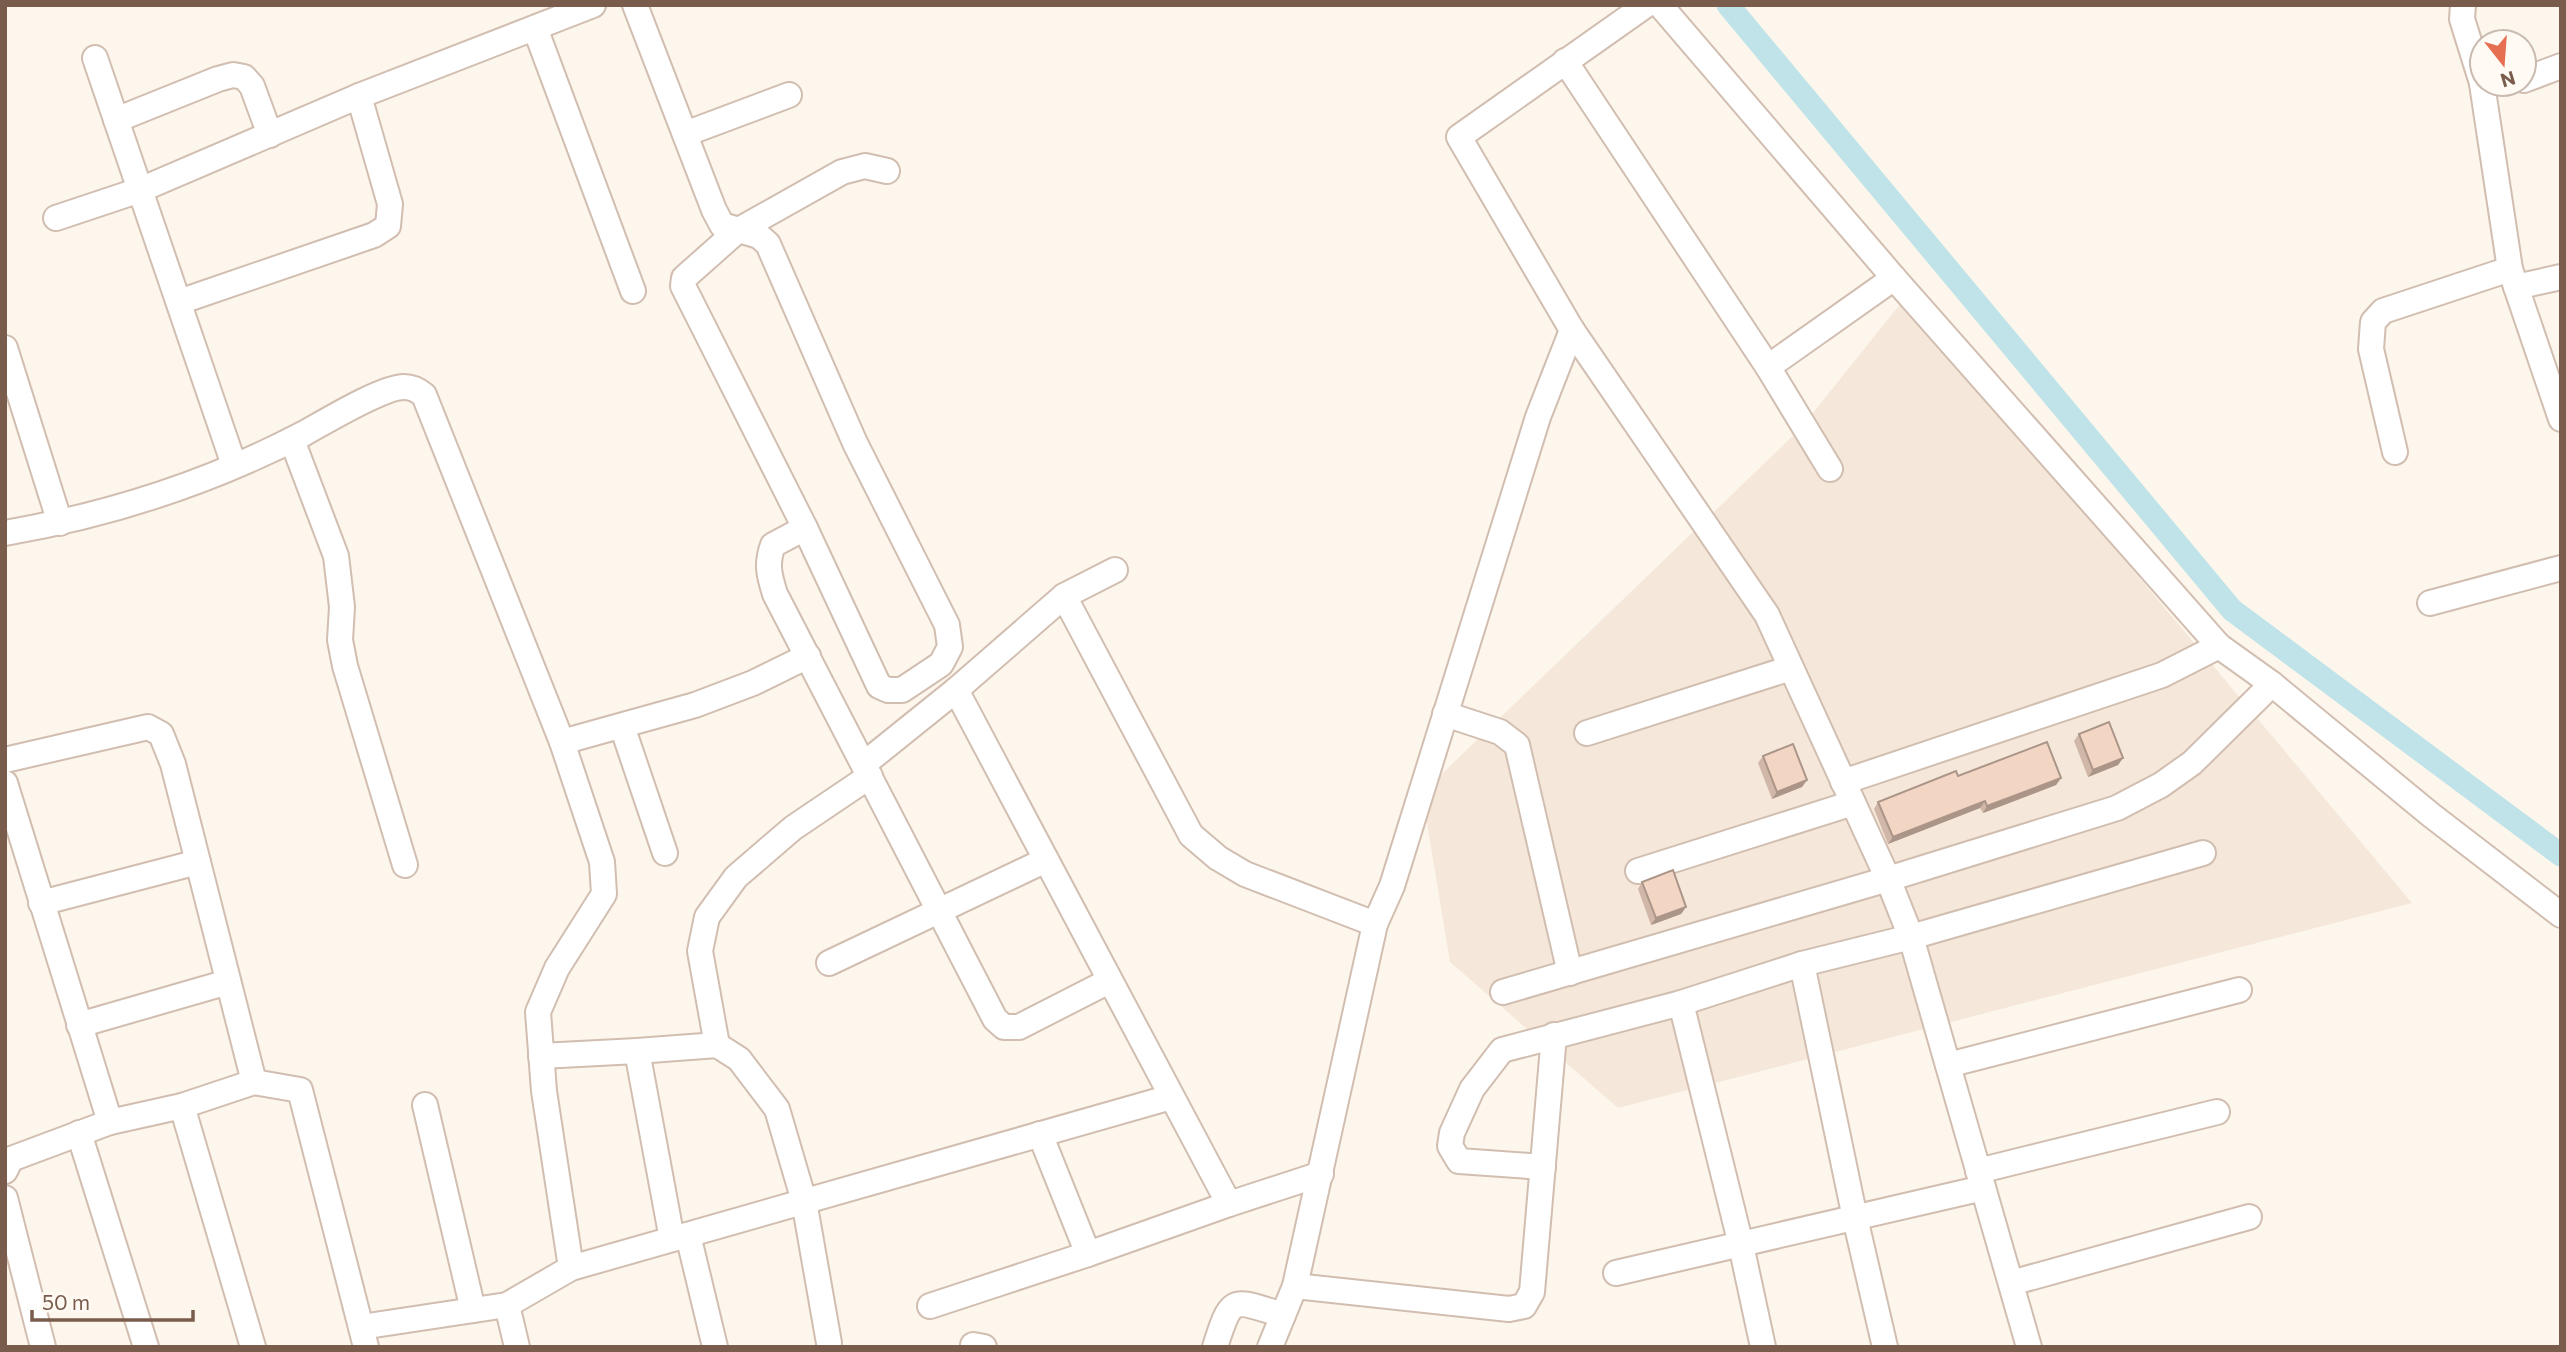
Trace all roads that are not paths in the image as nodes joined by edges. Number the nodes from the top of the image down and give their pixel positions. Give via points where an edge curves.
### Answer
1 (593, 5) edge
2 (635, 5) edge
3 (1646, 5) edge
4 (1660, 5) edge
5 (2463, 5) edge
6 (535, 28) junction
7 (2468, 38) edge
8 (95, 58) dead end
9 (1565, 61) junction
10 (2561, 66) edge
11 (2538, 75) edge
12 (789, 95) dead end
13 (359, 96) junction
14 (2485, 98) edge
15 (116, 120) junction
16 (685, 134) junction
17 (270, 135) junction
18 (887, 172) dead end
19 (140, 190) junction
20 (56, 218) dead end
21 (737, 231) junction
22 (2561, 276) edge
23 (1894, 278) junction
24 (2513, 278) junction
25 (633, 291) dead end
26 (179, 302) junction
27 (1572, 330) junction
28 (5, 348) edge
29 (1768, 367) junction
30 (2556, 392) edge
31 (2561, 419) edge
32 (292, 440) junction
33 (2395, 452) dead end
34 (234, 465) junction
35 (1830, 469) dead end
36 (60, 523) junction
37 (805, 528) junction
38 (5, 533) edge
39 (2561, 568) edge
40 (1115, 570) dead end
41 (1064, 596) junction
42 (2430, 603) dead end
43 (2219, 646) junction
44 (808, 656) junction
45 (1791, 668) junction
46 (2272, 684) junction
47 (956, 690) junction
48 (1445, 714) junction
49 (622, 726) junction
50 (1587, 733) dead end
51 (562, 742) junction
52 (5, 760) edge
53 (867, 770) junction
54 (5, 783) edge
55 (1848, 792) junction
56 (665, 853) dead end
57 (2203, 853) dead end
58 (1046, 860) junction
59 (198, 862) junction
60 (405, 865) dead end
61 (1639, 871) dead end
62 (1888, 879) junction
63 (41, 902) junction
64 (939, 911) junction
65 (2561, 915) edge
66 (1374, 924) junction
67 (1911, 937) junction
68 (829, 963) dead end
69 (1802, 964) junction
70 (1570, 973) junction
71 (1110, 981) junction
72 (228, 982) junction
73 (2239, 990) dead end
74 (1503, 992) dead end
75 (1681, 1003) junction
76 (79, 1025) junction
77 (1554, 1035) junction
78 (717, 1045) junction
79 (637, 1051) junction
80 (541, 1056) junction
81 (1948, 1065) junction
82 (254, 1082) junction
83 (1171, 1097) junction
84 (425, 1104) dead end
85 (182, 1106) junction
86 (2217, 1112) dead end
87 (110, 1122) junction
88 (79, 1133) junction
89 (1040, 1134) junction
90 (1543, 1167) junction
91 (5, 1171) edge
92 (1321, 1174) junction
93 (1981, 1180) junction
94 (5, 1198) edge
95 (804, 1202) junction
96 (1229, 1204) junction
97 (2249, 1217) dead end
98 (1855, 1218) junction
99 (680, 1237) junction
100 (1741, 1245) junction
101 (1088, 1254) junction
102 (570, 1268) junction
103 (1616, 1273) dead end
104 (2011, 1283) junction
105 (1295, 1286) junction
106 (507, 1304) junction
107 (930, 1307) dead end
108 (473, 1310) junction
109 (1283, 1315) junction
110 (363, 1337) edge
111 (829, 1343) dead end
112 (43, 1347) edge
113 (146, 1347) edge
114 (253, 1347) edge
115 (517, 1347) edge
116 (715, 1347) edge
117 (1215, 1347) edge
118 (1270, 1347) edge
119 (1763, 1347) edge
120 (1885, 1347) edge
121 (2029, 1347) edge

1 - 6 street
2 - 16 street
3 - 9 street
4 - 23 street
5 - 7 street
6 - 13 street
6 - 25 street
8 - 15 street
9 - 27 street via 1459,137
9 - 29 street
10 - 11 street
12 - 16 street
13 - 17 street
13 - 26 street via 390,204 388,226 374,235
14 - 24 street
15 - 17 street via 233,75 244,77 251,86
15 - 19 street
16 - 21 street via 722,225
17 - 19 street
18 - 21 street via 865,166 842,172
19 - 20 street
19 - 26 street
21 - 37 street via 684,278 683,286
21 - 37 street via 760,236 768,244 855,443 947,625 950,647 941,664 902,690 879,686
22 - 24 street
23 - 29 street
23 - 43 street
24 - 30 street
24 - 33 street via 2384,311 2373,322 2371,349
26 - 34 street
27 - 45 street via 1767,615
27 - 48 street via 1538,417
28 - 36 street
29 - 35 street
30 - 31 street
32 - 34 street
32 - 51 street via 378,395 402,387 424,394
32 - 60 street via 336,556 345,666
34 - 36 street via 200,481
36 - 38 street
37 - 44 street via 773,545 768,572
39 - 42 street
40 - 41 street
41 - 47 street
41 - 66 street via 1191,835 1245,874
43 - 46 street
43 - 55 street via 2162,675
44 - 49 street via 707,701
44 - 53 street
45 - 50 street
45 - 55 street
46 - 62 street via 2192,764 2118,808
46 - 65 street
47 - 53 street
47 - 58 street
48 - 66 street via 1392,886
48 - 70 street via 1500,733 1517,745
49 - 51 street
49 - 56 street
51 - 80 street via 601,862 604,894 557,968 538,1012
52 - 59 street via 148,727 161,734 173,764
53 - 64 street
53 - 78 street via 736,877 707,917 700,951
54 - 63 street
55 - 61 street
55 - 62 street
57 - 67 street
58 - 64 street
58 - 71 street
59 - 63 street
59 - 72 street
62 - 67 street
62 - 70 street
63 - 76 street
64 - 68 street
64 - 71 street via 995,1020 1004,1027 1019,1027
66 - 92 street
67 - 69 street
67 - 81 street
69 - 75 street
69 - 98 street
70 - 74 street
71 - 83 street
72 - 76 street
72 - 82 street
73 - 81 street
75 - 77 street
75 - 100 street
76 - 87 street
77 - 90 street
77 - 90 street via 1502,1050 1472,1090 1450,1146 1459,1161
78 - 79 street
78 - 95 street via 739,1059 777,1109
79 - 80 street
79 - 99 street
80 - 102 street
81 - 93 street
82 - 85 street
82 - 110 street via 300,1090
83 - 89 street
83 - 96 street
84 - 108 street
85 - 87 street
85 - 114 street
86 - 93 street
87 - 88 street
88 - 91 street via 11,1160
88 - 113 street
89 - 95 street
89 - 101 street
90 - 105 street via 1532,1292 1524,1306 1509,1309
92 - 96 street
92 - 105 street
93 - 98 street
93 - 104 street
94 - 112 street
95 - 99 street
95 - 111 street
96 - 101 street
97 - 104 street
98 - 100 street
98 - 120 street
99 - 102 street
99 - 116 street
100 - 103 street
100 - 119 street
101 - 107 street
102 - 106 street
104 - 121 street
105 - 109 street
106 - 108 street
106 - 115 street
108 - 110 street
109 - 117 street via 1242,1304 1233,1306 1226,1312
109 - 118 street

